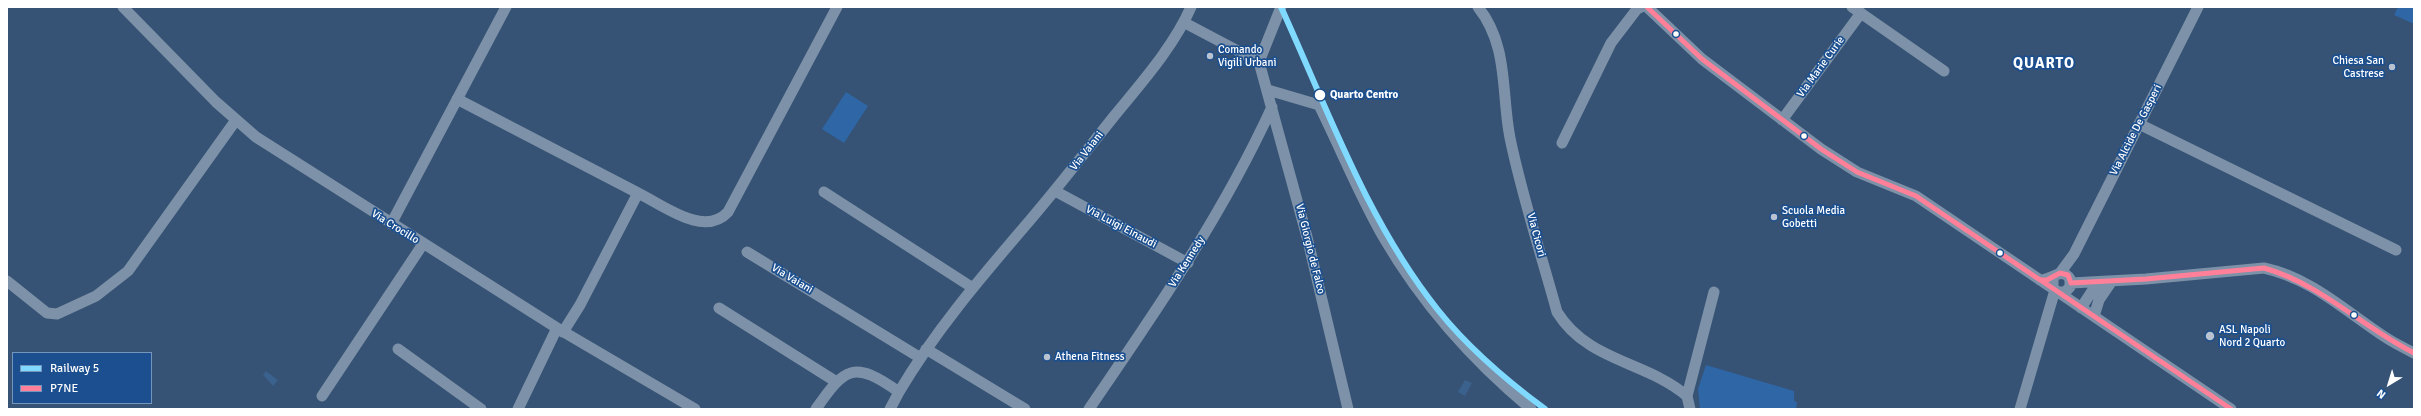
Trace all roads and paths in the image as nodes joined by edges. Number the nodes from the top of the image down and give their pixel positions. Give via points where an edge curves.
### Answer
1 (123, 7) edge
2 (506, 7) edge
3 (837, 7) edge
4 (1191, 7) edge
5 (1281, 7) edge
6 (1478, 7) edge
7 (1641, 7) edge
8 (1647, 7) edge
9 (2198, 7) edge
10 (1856, 10) edge
11 (1185, 23) junction
12 (1259, 62) junction
13 (1944, 70) dead end
14 (1268, 90) junction
15 (457, 99) junction
16 (1272, 107) junction
17 (236, 120) junction
18 (1782, 120) junction
19 (2139, 124) junction
20 (1562, 143) dead end
21 (1055, 191) junction
22 (824, 192) dead end
23 (638, 193) junction
24 (391, 224) junction
25 (423, 244) junction
26 (2396, 250) dead end
27 (747, 252) dead end
28 (2074, 254) junction
29 (1188, 264) junction
30 (2056, 275) junction
31 (2040, 280) junction
32 (7, 281) edge
33 (2071, 281) junction
34 (2112, 281) junction
35 (2098, 282) junction
36 (973, 288) junction
37 (2055, 290) junction
38 (1714, 292) dead end
39 (719, 308) dead end
40 (2081, 308) junction
41 (2094, 316) junction
42 (560, 330) junction
43 (398, 349) dead end
44 (923, 353) junction
45 (2414, 353) edge
46 (835, 382) junction
47 (899, 392) junction
48 (322, 396) dead end
49 (1687, 396) junction
50 (678, 405) edge
51 (481, 409) edge
52 (518, 409) edge
53 (695, 409) edge
54 (816, 409) edge
55 (890, 409) edge
56 (1025, 409) edge
57 (1088, 409) edge
58 (1348, 409) edge
59 (1531, 409) edge
60 (1690, 409) edge
61 (2020, 409) edge
62 (2231, 409) edge

1 - 17 street, Via Crocillo
2 - 15 street
3 - 23 street via 724,216 715,222 700,223
4 - 11 street, Via Vaiani
5 - 12 street
6 - 49 street, Via Cicori via 1490,22 1502,64 1510,137 1557,312 1565,324 1590,346 1672,385
7 - 20 street via 1611,43
8 - 18 street via 1702,59
9 - 19 street, Via Alcide De Gasperi
10 - 13 street
10 - 18 street, Via Marie Curie
11 - 12 street
11 - 21 street, Via Vaiani
12 - 14 street, Via Giorgio de Falco
14 - 16 street, Via Giorgio de Falco
14 - 59 street via 1319,105 1383,236 1427,303 1481,366
15 - 23 street
15 - 24 street
16 - 29 street, Via Kennedy via 1246,164
16 - 58 street, Via Giorgio de Falco via 1309,244
17 - 24 street, Via Crocillo via 256,137
17 - 32 street via 128,271 96,296 57,314 43,309
18 - 31 street via 1857,172 1916,196
19 - 26 street
19 - 28 street, Via Alcide De Gasperi
21 - 29 street, Via Luigi Einaudi
21 - 36 street, Via Vaiani
22 - 36 street
23 - 42 street via 580,305
24 - 25 street, Via Crocillo
25 - 42 street, Via Crocillo
25 - 48 street
27 - 44 street, Via Vaiani
28 - 30 street, Via Alcide De Gasperi
28 - 33 street, Via Alcide De Gasperi
29 - 57 street, Via Kennedy
30 - 31 street
30 - 33 street via 2068,275
30 - 37 street via 2052,285
31 - 37 street
33 - 35 street
33 - 37 street via 2065,292
34 - 35 street
34 - 41 street via 2101,296
34 - 45 street via 2264,268 2282,272 2330,297 2384,337
35 - 40 street
36 - 44 street, Via Vaiani
37 - 40 street
37 - 61 street
38 - 49 street
39 - 46 street
40 - 41 street
41 - 62 street
42 - 50 street, Via Crocillo
42 - 52 street
43 - 51 street
44 - 47 street, Via Vaiani
44 - 56 street
46 - 47 street via 849,374 868,373
46 - 54 street
47 - 55 street, Via Vaiani
49 - 60 street
50 - 53 street, Via Crocillo

